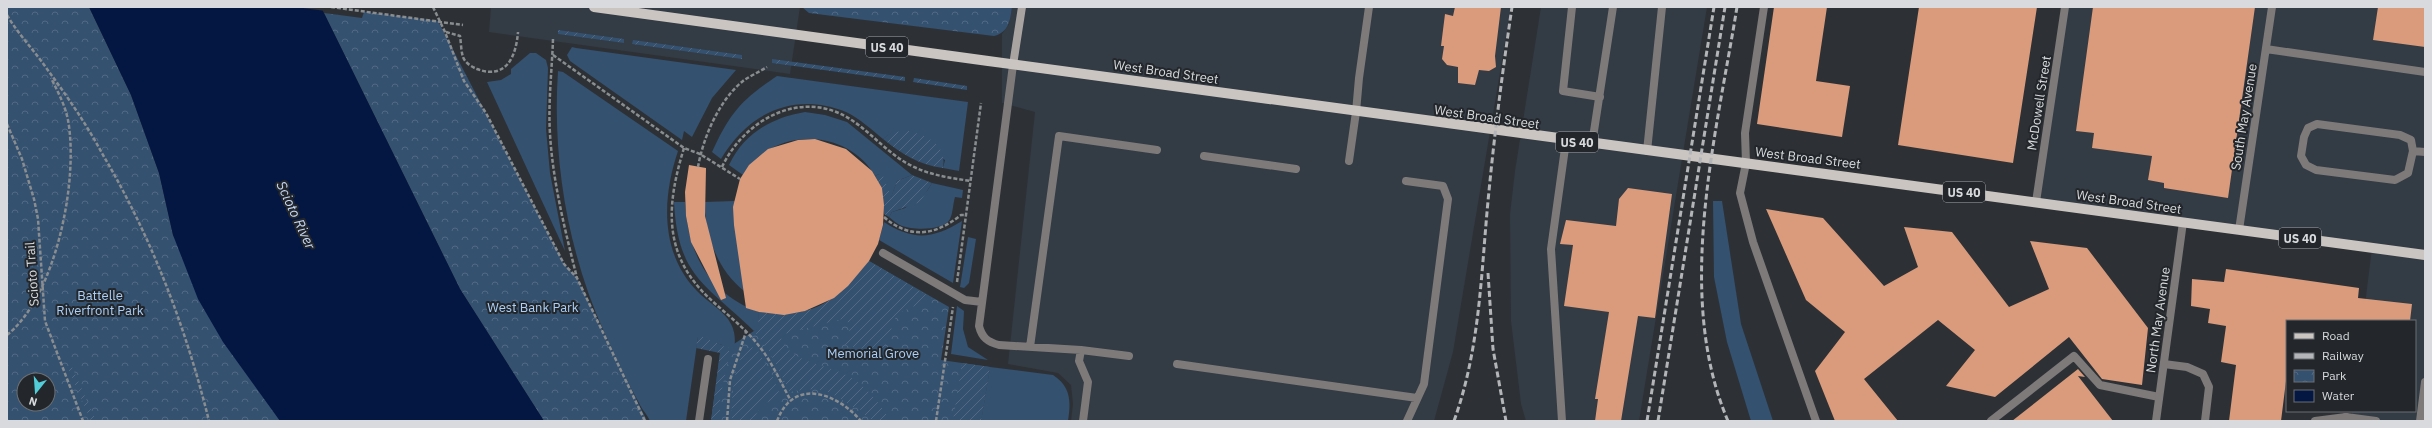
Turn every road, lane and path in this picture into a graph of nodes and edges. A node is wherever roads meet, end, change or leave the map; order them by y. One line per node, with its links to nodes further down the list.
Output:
1 (331, 7): 13 (path)
2 (432, 7): 14 (path)
3 (594, 7): 19 (main road, West Broad Street / US 40)
4 (1022, 7): 19 (street)
5 (1369, 7): 25 (street)
6 (1572, 7): 23 (street)
7 (1613, 7): 23 (street)
8 (1662, 7): 31 (street)
9 (1764, 7): 37 (street)
10 (2065, 7): 44 (street, McDowell Street)
11 (2272, 7): 17 (street, South May Avenue)
12 (7, 15): 21 (path)
13 (464, 25)
14 (445, 32): 15 (path); 51 (path)
15 (518, 32)
16 (553, 39): 18 (path)
17 (2266, 49): 22 (street); 48 (street, South May Avenue)
18 (553, 55): 29 (path); 51 (path)
19 (1013, 65): 25 (main road, West Broad Street / US 40); 54 (street)
20 (767, 67): 34 (path)
21 (47, 69): 52 (path); 68 (path)
22 (2425, 72)
23 (1600, 97): 28 (street)
24 (981, 103): 42 (path)
25 (1356, 112): 27 (main road, West Broad Street / US 40); 36 (street)
26 (7, 124): 52 (path, Scioto Trail)
27 (1566, 141): 28 (main road, West Broad Street / US 40); 77 (street)
28 (1592, 144): 31 (main road, West Broad Street / US 40)
29 (684, 148): 34 (path); 55 (path)
30 (1157, 150): 57 (street)
31 (1646, 151): 37 (main road, West Broad Street / US 40)
32 (2413, 151): 32 (street); 33 (street)
33 (2425, 152)
34 (700, 154): 38 (path); 39 (path)
35 (1204, 156): 40 (street)
36 (1349, 162)
37 (1746, 163): 44 (main road, West Broad Street / US 40); 78 (street)
38 (698, 167)
39 (722, 167): 41 (path); 42 (path)
40 (1296, 169)
41 (740, 179)
42 (972, 181): 45 (path)
43 (1406, 181): 65 (street)
44 (2036, 202): 47 (main road, West Broad Street / US 40)
45 (967, 215): 46 (path); 53 (path)
46 (884, 217)
47 (2183, 222): 48 (main road, West Broad Street / US 40); 62 (street, North May Avenue)
48 (2239, 230): 50 (main road, West Broad Street / US 40)
49 (883, 253): 53 (street)
50 (2425, 255)
51 (577, 278): 69 (path)
52 (42, 287): 56 (path); 67 (path, Scioto Trail)
53 (955, 294): 54 (street); 74 (path)
54 (982, 302): 57 (street)
55 (746, 332): 66 (path); 71 (path)
56 (7, 335)
57 (1030, 347): 58 (street)
58 (1081, 350): 59 (street); 75 (street)
59 (1129, 356)
60 (708, 359): 70 (street)
61 (1177, 364): 65 (street)
62 (2164, 364): 64 (street, North May Avenue); 81 (street)
63 (2425, 382): 84 (street)
64 (2159, 397): 79 (street); 80 (street, North May Avenue)
65 (1417, 398): 76 (street)
66 (791, 401): 72 (path); 73 (path)
67 (83, 421)
68 (209, 421)
69 (645, 421)
70 (699, 421)
71 (727, 421)
72 (777, 421)
73 (862, 421)
74 (936, 421)
75 (1083, 421)
76 (1407, 421)
77 (1562, 421)
78 (1816, 421)
79 (1991, 421)
80 (2156, 421)
81 (2205, 421)
82 (2316, 421): 83 (street)
83 (2376, 421)
84 (2420, 421)

